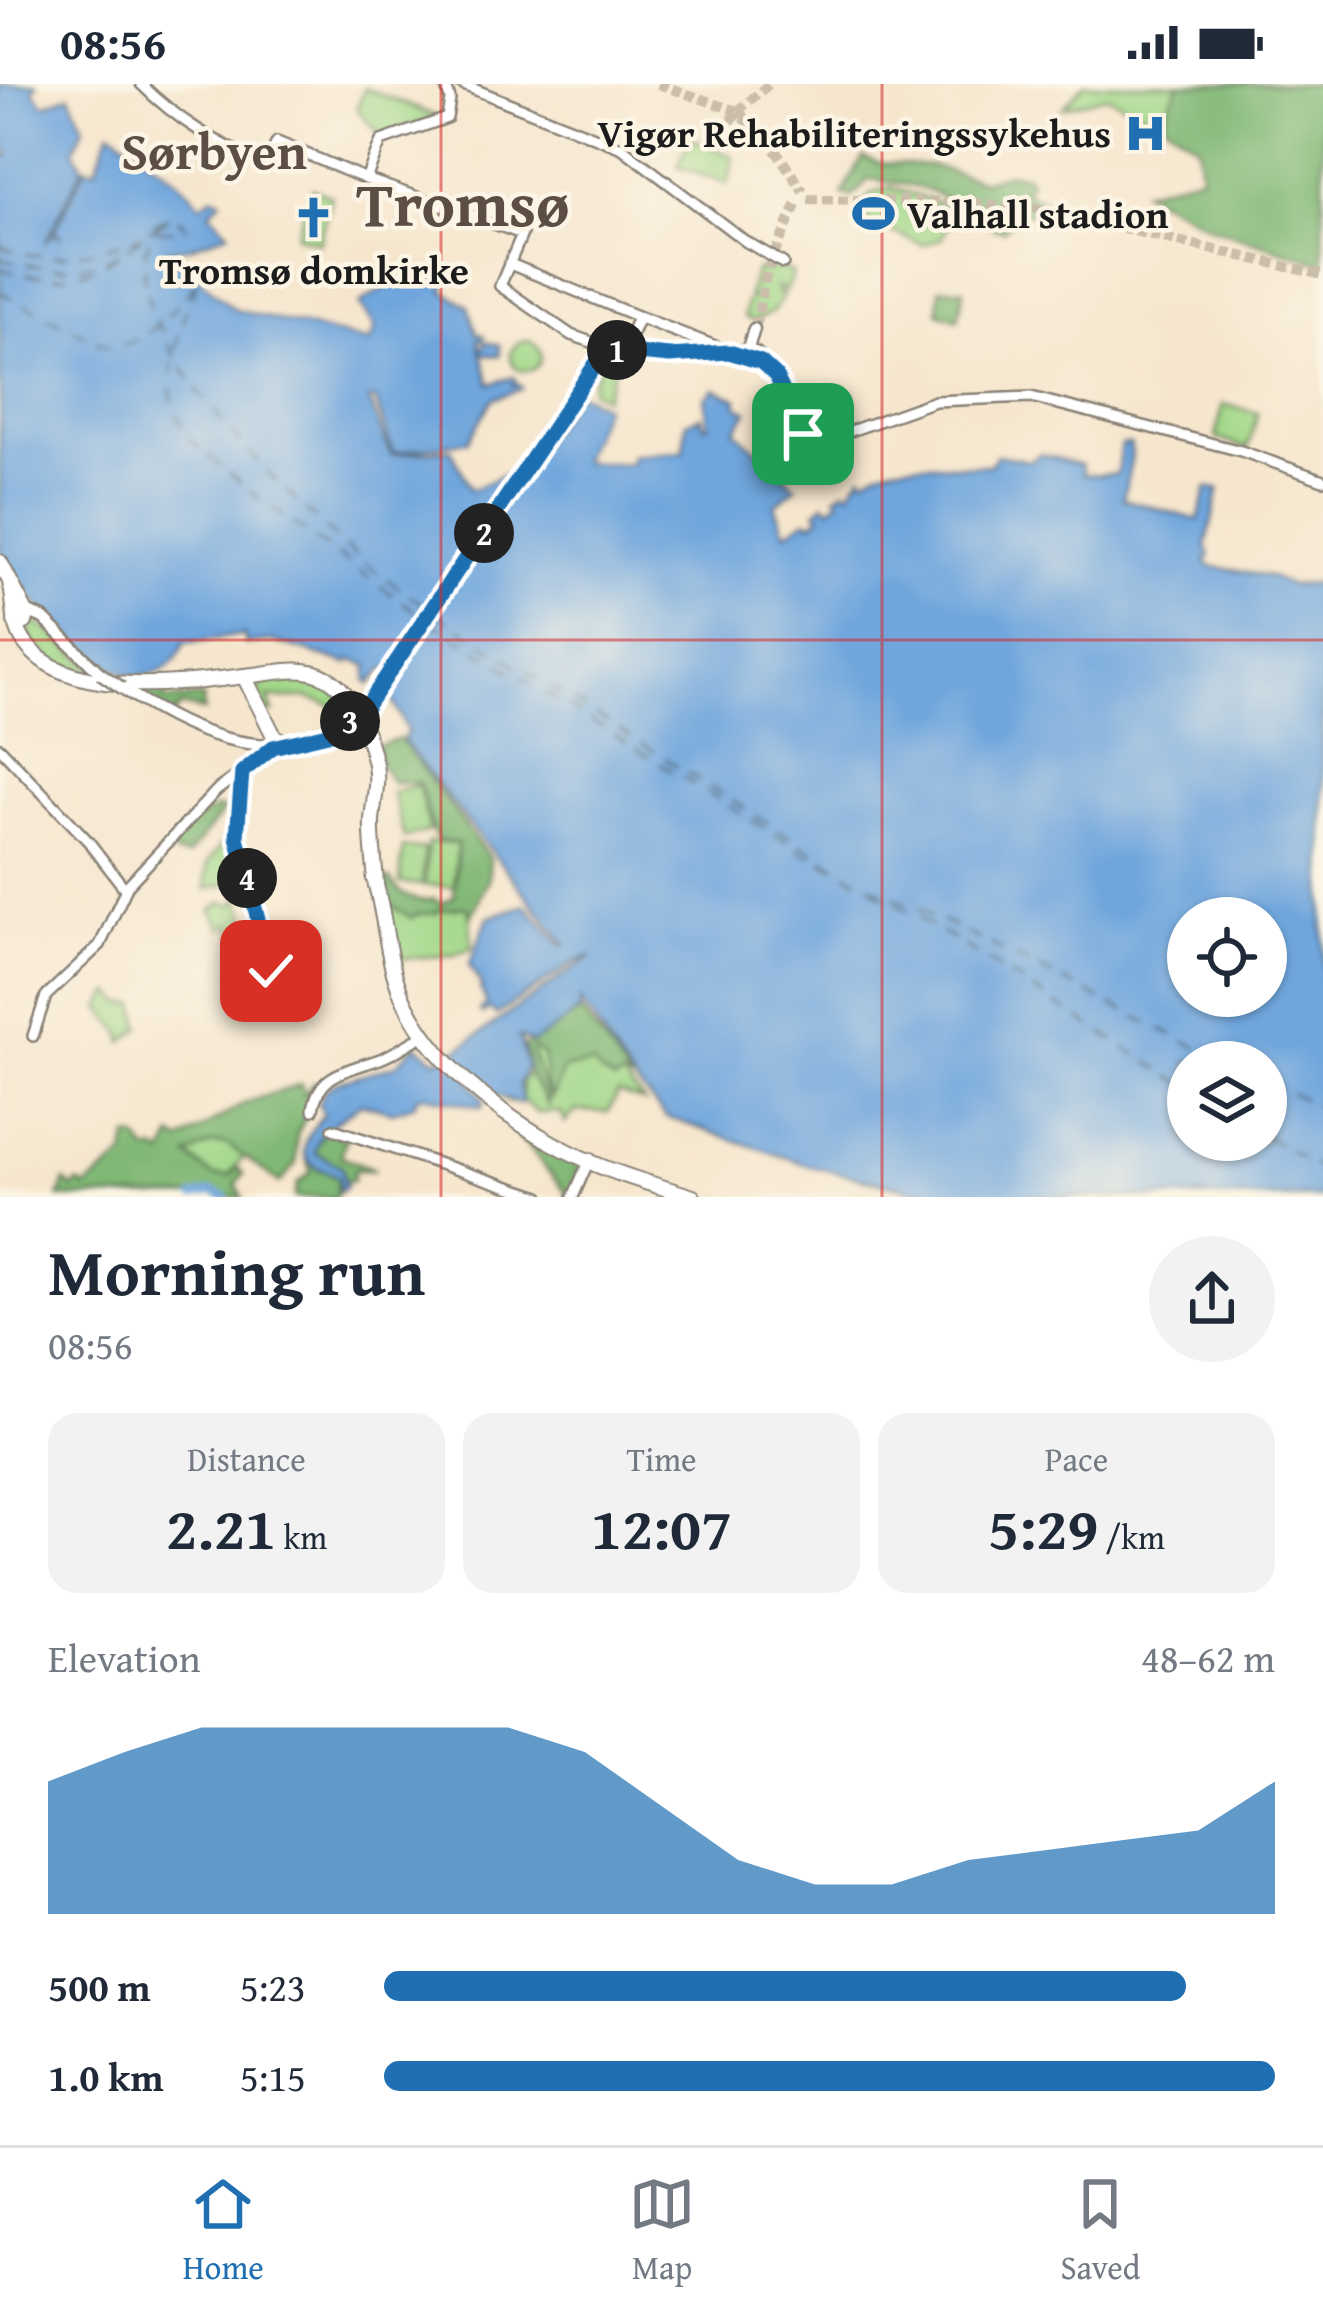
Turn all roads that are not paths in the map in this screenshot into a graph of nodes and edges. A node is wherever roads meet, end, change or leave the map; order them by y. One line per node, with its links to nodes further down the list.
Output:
1 (142, 85): 3 (street)
2 (452, 85): 3 (street); 4 (street)
3 (366, 179): 5 (street)
4 (783, 263)
5 (510, 264): 6 (street); 10 (street)
6 (639, 317): 8 (main road); 9 (main road)
7 (754, 328): 11 (main road)
8 (623, 349): 9 (street); 10 (main road)
9 (729, 352): 11 (main road)
10 (603, 353): 18 (main road, bridge)
11 (751, 356): 12 (street)
12 (1323, 479)
13 (0, 562): 14 (highway)
14 (17, 617): 16 (highway); 18 (main road, bridge)
15 (268, 673): 16 (highway); 17 (highway); 23 (highway)
16 (244, 676): 17 (highway)
17 (256, 700): 18 (highway)
18 (285, 742): 20 (street)
19 (0, 748): 21 (street)
20 (242, 772): 21 (street); 22 (street)
21 (125, 889): 24 (street)
22 (271, 979)
23 (419, 1035): 25 (street); 27 (highway)
24 (33, 1036)
25 (313, 1110)
26 (333, 1130): 29 (street)
27 (587, 1161): 28 (street); 30 (highway)
28 (574, 1196)
29 (541, 1197)
30 (693, 1197)

